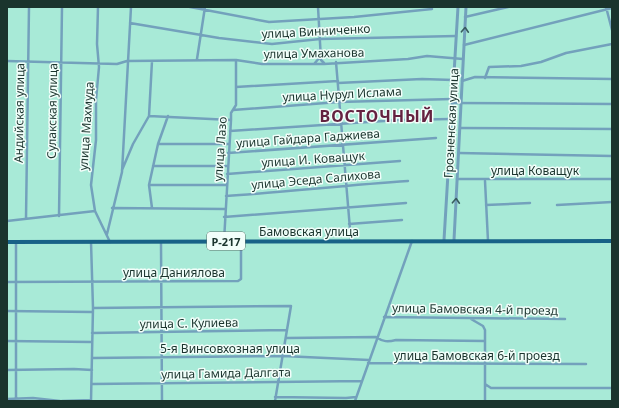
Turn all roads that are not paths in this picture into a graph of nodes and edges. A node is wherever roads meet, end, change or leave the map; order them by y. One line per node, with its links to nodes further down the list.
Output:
1 (28, 7): 31 (street, Андийская улица)
2 (62, 7): 33 (street, Сулакская улица)
3 (98, 7): 34 (street, улица Махмуда)
4 (131, 7): 16 (street)
5 (190, 7): 10 (street)
6 (318, 7): 15 (street)
7 (458, 7): 19 (street, Грозненская улица)
8 (466, 7): 14 (street, Грозненская улица)
9 (508, 7): 14 (street)
10 (204, 8): 15 (street); 18 (street)
11 (607, 8): 12 (street); 17 (street); 22 (street)
12 (612, 8)
13 (432, 9): 15 (street)
14 (465, 17): 22 (street, Грозненская улица, one-way to 14)
15 (318, 19): 20 (street)
16 (130, 23): 18 (street, улица Винниченко); 29 (street)
17 (612, 30)
18 (201, 35): 20 (street, улица Винниченко); 26 (street)
19 (456, 36): 20 (street, улица Винниченко); 24 (street, Грозненская улица)
20 (320, 39): 23 (street)
21 (612, 44): 37 (street)
22 (464, 45): 25 (street, Грозненская улица)
23 (321, 56): 35 (street); 36 (street)
24 (454, 58): 25 (street, улица Умаханова); 32 (street, улица Умаханова); 39 (street, Грозненская улица)
25 (463, 59): 40 (street, Грозненская улица)
26 (197, 60): 27 (street, улица Умаханова); 30 (street, улица Умаханова)
27 (236, 60): 35 (street, улица Умаханова); 42 (street, улица Лазо)
28 (7, 61): 31 (street, улица Умаханова)
29 (127, 61): 30 (street, улица Умаханова); 34 (street, улица Умаханова); 67 (street)
30 (152, 61): 48 (street)
31 (28, 62): 33 (street, улица Умаханова); 89 (street, Андийская улица)
32 (336, 62): 36 (street, улица Умаханова); 41 (street)
33 (62, 63): 34 (street, улица Умаханова); 87 (street, Сулакская улица)
34 (98, 64): 86 (street, улица Махмуда)
35 (314, 64): 36 (street, улица Умаханова)
36 (324, 64)
37 (486, 78): 38 (street); 40 (street)
38 (612, 79)
39 (453, 80): 41 (street); 43 (street, Грозненская улица)
40 (462, 81): 45 (street, Грозненская улица)
41 (338, 82): 42 (street); 44 (street)
42 (236, 87): 47 (street, улица Лазо)
43 (452, 101): 44 (street, улица Нурул Ислама); 45 (street, улица Нурул Ислама); 50 (street, Грозненская улица)
44 (339, 102): 47 (street, улица Нурул Ислама); 52 (street)
45 (461, 103): 46 (street); 53 (street, Грозненская улица)
46 (612, 104)
47 (233, 110): 51 (street, улица Лазо)
48 (149, 116): 49 (street); 67 (street)
49 (168, 116): 51 (street); 57 (street)
50 (451, 118): 52 (street); 94 (street, Грозненская улица)
51 (231, 120): 55 (street, улица Лазо)
52 (341, 125): 55 (street); 59 (street)
53 (460, 128): 54 (street); 61 (street, Грозненская улица)
54 (612, 129)
55 (230, 131): 58 (street, улица Лазо)
56 (436, 138): 59 (street, улица Гайдара Гаджиева)
57 (158, 144): 58 (street); 65 (street)
58 (229, 144): 60 (street, улица Лазо)
59 (343, 145): 60 (street, улица Гайдара Гаджиева); 64 (street)
60 (228, 153): 66 (street, улица Лазо)
61 (459, 153): 62 (street); 69 (street, Грозненская улица)
62 (612, 156)
63 (400, 161): 64 (street, улица И. Коващук)
64 (345, 165): 68 (street, улица И. Коващук); 75 (street)
65 (153, 166): 66 (street); 73 (street)
66 (228, 166): 68 (street, улица Лазо)
67 (122, 172): 82 (street)
68 (227, 174): 74 (street, улица Лазо)
69 (457, 179): 70 (street, улица Коващук); 95 (street, Грозненская улица, one-way to 69)
70 (612, 179)
71 (408, 181): 75 (street, улица Эседа Салихова)
72 (485, 181): 80 (street)
73 (149, 185): 74 (street); 83 (street)
74 (226, 185): 76 (street, улица Лазо)
75 (347, 185): 76 (street, улица Эседа Салихова); 84 (street)
76 (226, 196): 85 (street, улица Лазо)
77 (612, 202): 81 (street)
78 (406, 203): 84 (street)
79 (530, 203): 80 (street)
80 (486, 205): 99 (street)
81 (557, 205)
82 (112, 208): 83 (street); 93 (street)
83 (152, 208): 85 (street)
84 (348, 208): 88 (street); 92 (street)
85 (225, 209): 88 (street, улица Лазо)
86 (96, 211): 87 (street); 93 (street, улица Махмуда)
87 (59, 216): 89 (street)
88 (224, 217): 96 (street, улица Лазо)
89 (26, 218): 91 (street)
90 (402, 220): 92 (street)
91 (7, 221)
92 (349, 224): 97 (street)
93 (107, 235): 104 (street, улица Махмуда)
94 (444, 240): 95 (highway, Бамовская улица / Р-217); 98 (highway, Бамовская улица / Р-217)
95 (454, 240): 99 (highway, Бамовская улица / Р-217)
96 (224, 241): 105 (highway, Бамовская улица / Р-217); 106 (highway, Бамовская улица / Р-217)
97 (351, 241): 98 (highway, Бамовская улица / Р-217); 105 (highway, Бамовская улица / Р-217)
98 (412, 241): 116 (street)
99 (488, 241): 100 (highway, Бамовская улица / Р-217)
100 (612, 241)
101 (7, 242): 102 (highway, Бамовская улица / Р-217)
102 (16, 242): 103 (highway, Бамовская улица / Р-217); 110 (street)
103 (91, 242): 104 (highway, Бамовская улица / Р-217); 107 (street)
104 (110, 242): 106 (highway, Бамовская улица / Р-217)
105 (241, 242): 108 (street, улица Даниялова)
106 (161, 243): 108 (street)
107 (92, 281): 108 (street, улица Даниялова); 110 (street, улица Даниялова); 112 (street)
108 (161, 281): 111 (street)
109 (7, 282): 110 (street, улица Даниялова)
110 (16, 282): 114 (street)
111 (162, 307): 112 (street); 119 (street); 121 (street)
112 (93, 308): 115 (street)
113 (7, 311): 114 (street)
114 (16, 311): 115 (street); 125 (street)
115 (93, 312): 120 (street)
116 (384, 317): 117 (street, улица Бамовская 4-й проезд); 122 (street)
117 (471, 318): 118 (street, улица Бамовская 4-й проезд); 126 (street)
118 (565, 319)
119 (286, 330): 121 (street, улица С. Кулиева); 123 (street)
120 (92, 333): 121 (street, улица С. Кулиева); 127 (street)
121 (162, 333): 129 (street)
122 (376, 337): 123 (street); 126 (street); 131 (street)
123 (286, 338): 128 (street)
124 (7, 341): 125 (street)
125 (16, 341): 127 (street); 136 (street)
126 (485, 341): 132 (street)
127 (92, 342): 130 (street)
128 (283, 356): 129 (street, 5-я Винсовхозная улица); 131 (street, 5-я Винсовхозная улица); 138 (street)
129 (162, 357): 130 (street, 5-я Винсовхозная улица); 139 (street)
130 (92, 358): 135 (street)
131 (368, 362): 132 (street, улица Бамовская 6-й проезд); 137 (street)
132 (484, 364): 133 (street, улица Бамовская 6-й проезд); 141 (street)
133 (586, 364)
134 (7, 370): 136 (street)
135 (92, 370): 136 (street); 140 (street)
136 (16, 371): 146 (street)
137 (362, 381): 138 (street, улица Гамида Далгата); 143 (street)
138 (278, 382): 139 (street, улица Гамида Далгата); 145 (street)
139 (162, 383): 140 (street, улица Гамида Далгата); 149 (street)
140 (92, 384): 147 (street)
141 (485, 384): 142 (street); 151 (street)
142 (612, 388)
143 (356, 397): 145 (street); 150 (street)
144 (7, 399): 146 (street)
145 (275, 399)
146 (16, 400): 148 (street)
147 (91, 400): 148 (street)
148 (61, 401)
149 (162, 401)
150 (355, 401)
151 (485, 401)

